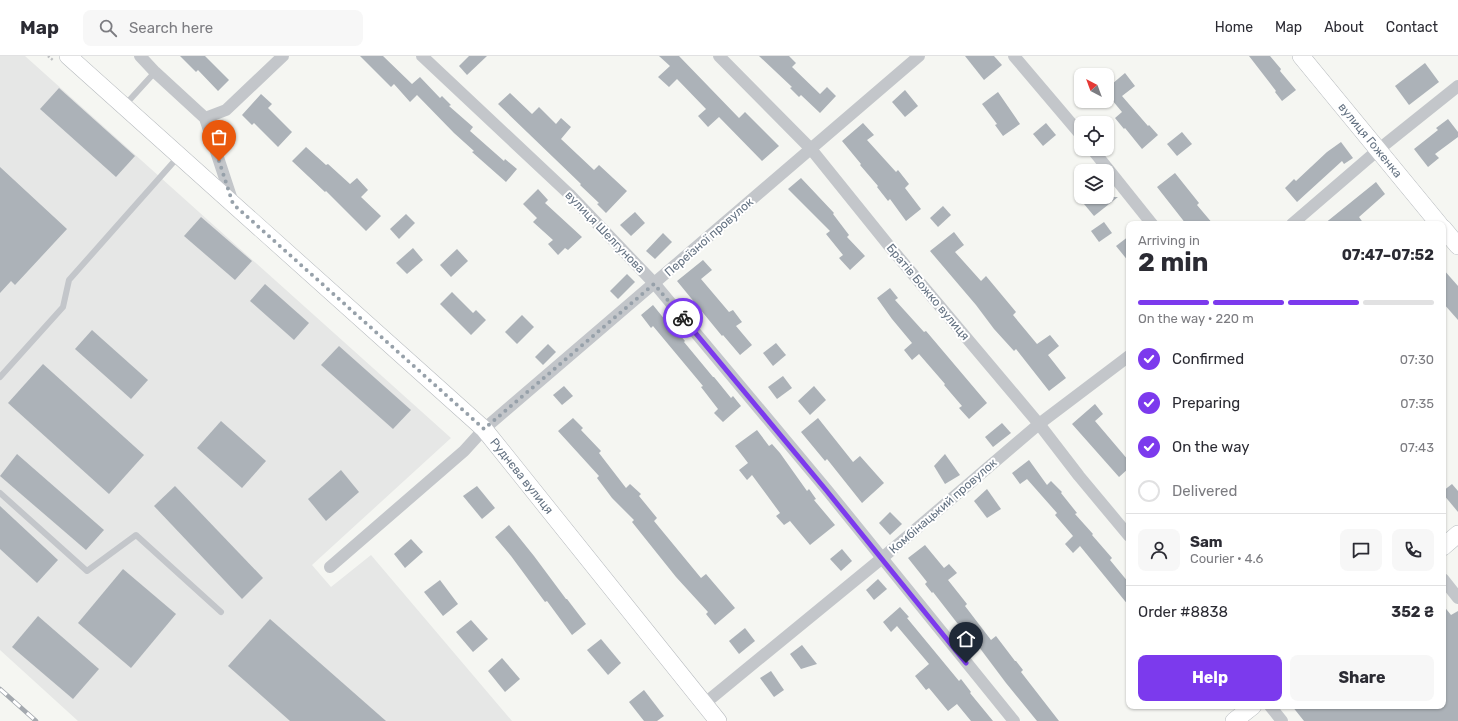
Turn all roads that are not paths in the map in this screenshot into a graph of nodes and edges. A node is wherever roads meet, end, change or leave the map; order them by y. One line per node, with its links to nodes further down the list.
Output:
1 (68, 56): 11 (street, Руднєва вулиця)
2 (140, 56): 9 (street)
3 (283, 56): 12 (street)
4 (422, 56): 24 (street, вулиця Шелгунова)
5 (719, 56): 14 (street, Братів Божко вулиця)
6 (919, 56): 14 (street, Переїзної провулок)
7 (1014, 56): 13 (street)
8 (1301, 56): 15 (street, вулиця Гоженка)
9 (155, 72): 11 (lane); 12 (street)
10 (1458, 86): 15 (street)
11 (124, 106): 16 (street, Руднєва вулиця)
12 (205, 118): 18 (street)
13 (1074, 127)
14 (811, 149): 24 (street, Переїзної провулок); 27 (street, Братів Божко вулиця)
15 (1378, 150): 20 (street); 21 (street, вулиця Гоженка)
16 (179, 156): 18 (street, Руднєва вулиця); 26 (lane)
17 (1098, 156): 19 (street)
18 (233, 204): 28 (street, Руднєва вулиця)
19 (1150, 221)
20 (1295, 221)
21 (1437, 221)
22 (1446, 232): 23 (street)
23 (1458, 246)
24 (654, 284): 28 (street, Переїзної провулок); 33 (street, вулиця Шелгунова)
25 (1126, 358): 27 (street, Комбінацький провулок)
26 (0, 377)
27 (1039, 424): 30 (street, Братів Божко вулиця); 33 (street, Комбінацький провулок)
28 (484, 429): 34 (street, Переїзної провулок); 38 (street, Руднєва вулиця)
29 (0, 493): 37 (lane)
30 (1126, 532)
31 (1458, 534): 32 (street)
32 (1446, 544)
33 (881, 559): 38 (street, Комбінацький провулок); 42 (street, вулиця Шелгунова)
34 (330, 567)
35 (1446, 583): 36 (street)
36 (1458, 598)
37 (221, 612)
38 (704, 704): 41 (street, Руднєва вулиця)
39 (1249, 709): 43 (street)
40 (1272, 709): 44 (street)
41 (718, 721)
42 (1014, 721)
43 (1234, 721)
44 (1282, 721)

